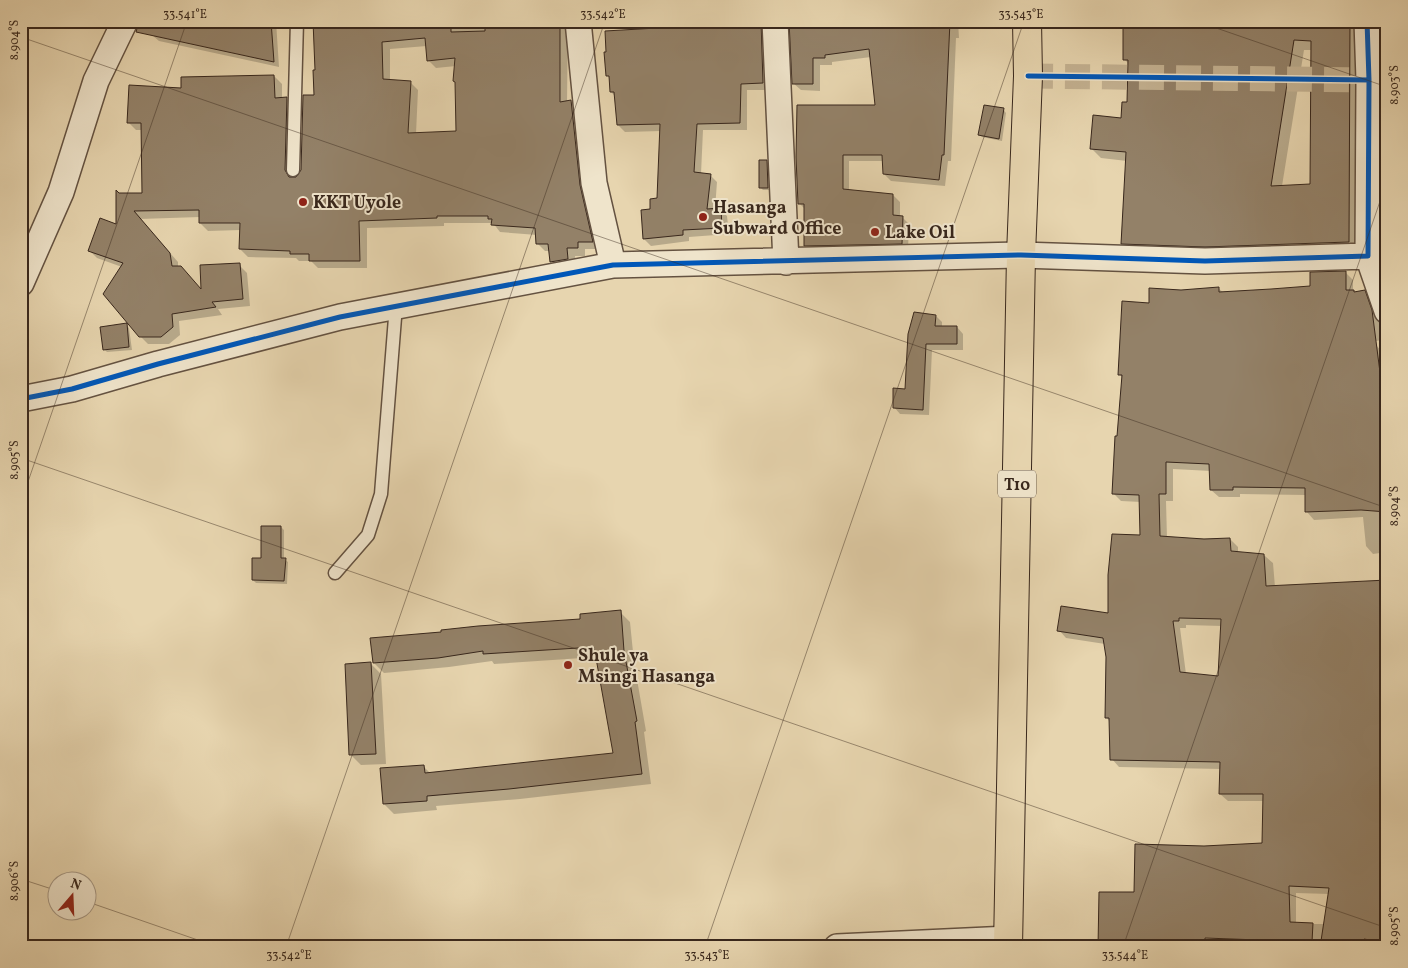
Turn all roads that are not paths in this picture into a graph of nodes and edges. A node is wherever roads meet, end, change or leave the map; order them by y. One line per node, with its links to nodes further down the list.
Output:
1 (125, 21): 12 (street)
2 (297, 21): 7 (lane)
3 (578, 21): 11 (street)
4 (775, 21): 10 (street)
5 (1027, 21): 8 (highway, T10)
6 (1367, 21): 9 (street)
7 (293, 170)
8 (1021, 255): 9 (street); 10 (street); 17 (highway, T10)
9 (1368, 256): 14 (street)
10 (786, 262): 11 (street)
11 (613, 265): 13 (street)
12 (21, 283)
13 (396, 306): 15 (street); 16 (lane)
14 (1387, 311)
15 (21, 399)
16 (335, 573)
17 (1009, 943): 18 (street)
18 (837, 947)

